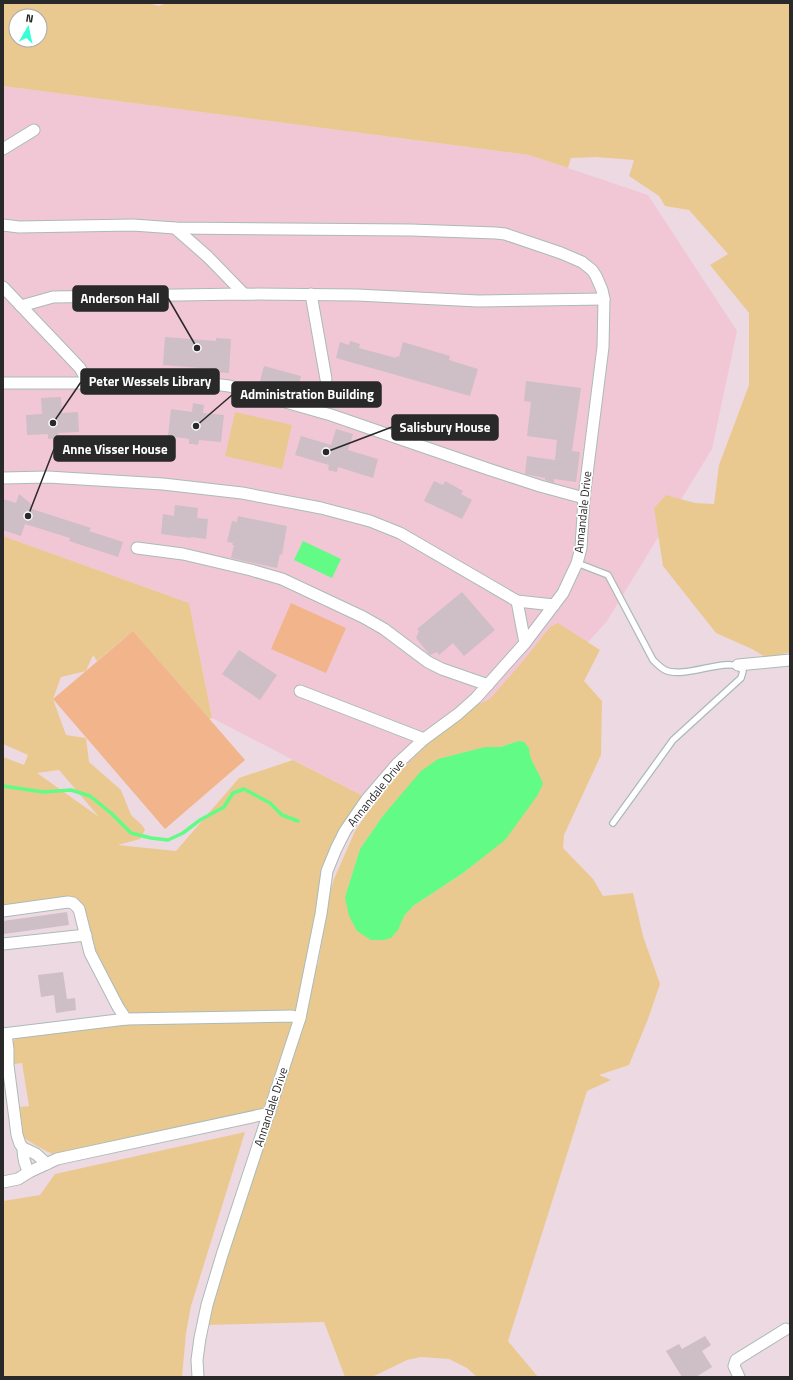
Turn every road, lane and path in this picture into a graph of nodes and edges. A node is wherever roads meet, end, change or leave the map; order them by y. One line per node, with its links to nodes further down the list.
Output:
1 (34, 130): 2 (street)
2 (3, 149)
3 (3, 225): 4 (street)
4 (175, 228): 6 (street); 8 (street, Annandale Drive)
5 (3, 287): 9 (street)
6 (244, 294): 7 (street); 9 (street)
7 (311, 294): 8 (street); 10 (street)
8 (604, 299): 14 (street, Annandale Drive)
9 (21, 306): 12 (street)
10 (326, 379)
11 (3, 383): 12 (street)
12 (88, 383): 14 (street)
13 (3, 478): 17 (street)
14 (584, 498): 16 (street, Annandale Drive)
15 (137, 548): 22 (street)
16 (577, 563): 18 (street, Annandale Drive); 21 (lane)
17 (518, 601): 18 (street); 19 (street)
18 (554, 606): 19 (street, Annandale Drive)
19 (525, 643): 22 (street, Annandale Drive)
20 (790, 660): 21 (street)
21 (738, 665): 25 (lane)
22 (488, 685): 24 (street, Annandale Drive)
23 (300, 690): 24 (street)
24 (424, 739): 29 (street, Annandale Drive)
25 (613, 823)
26 (3, 911): 27 (street)
27 (86, 935): 28 (street); 30 (street)
28 (3, 944)
29 (300, 1018): 30 (street); 33 (street, Annandale Drive)
30 (126, 1019): 31 (street)
31 (4, 1034): 32 (street)
32 (6, 1050): 34 (street)
33 (270, 1113): 35 (street); 39 (street, Annandale Drive)
34 (23, 1148): 35 (street); 36 (street)
35 (47, 1164): 36 (street)
36 (29, 1172): 37 (street)
37 (3, 1182)
38 (786, 1329): 40 (street)
39 (198, 1377)
40 (739, 1377)

